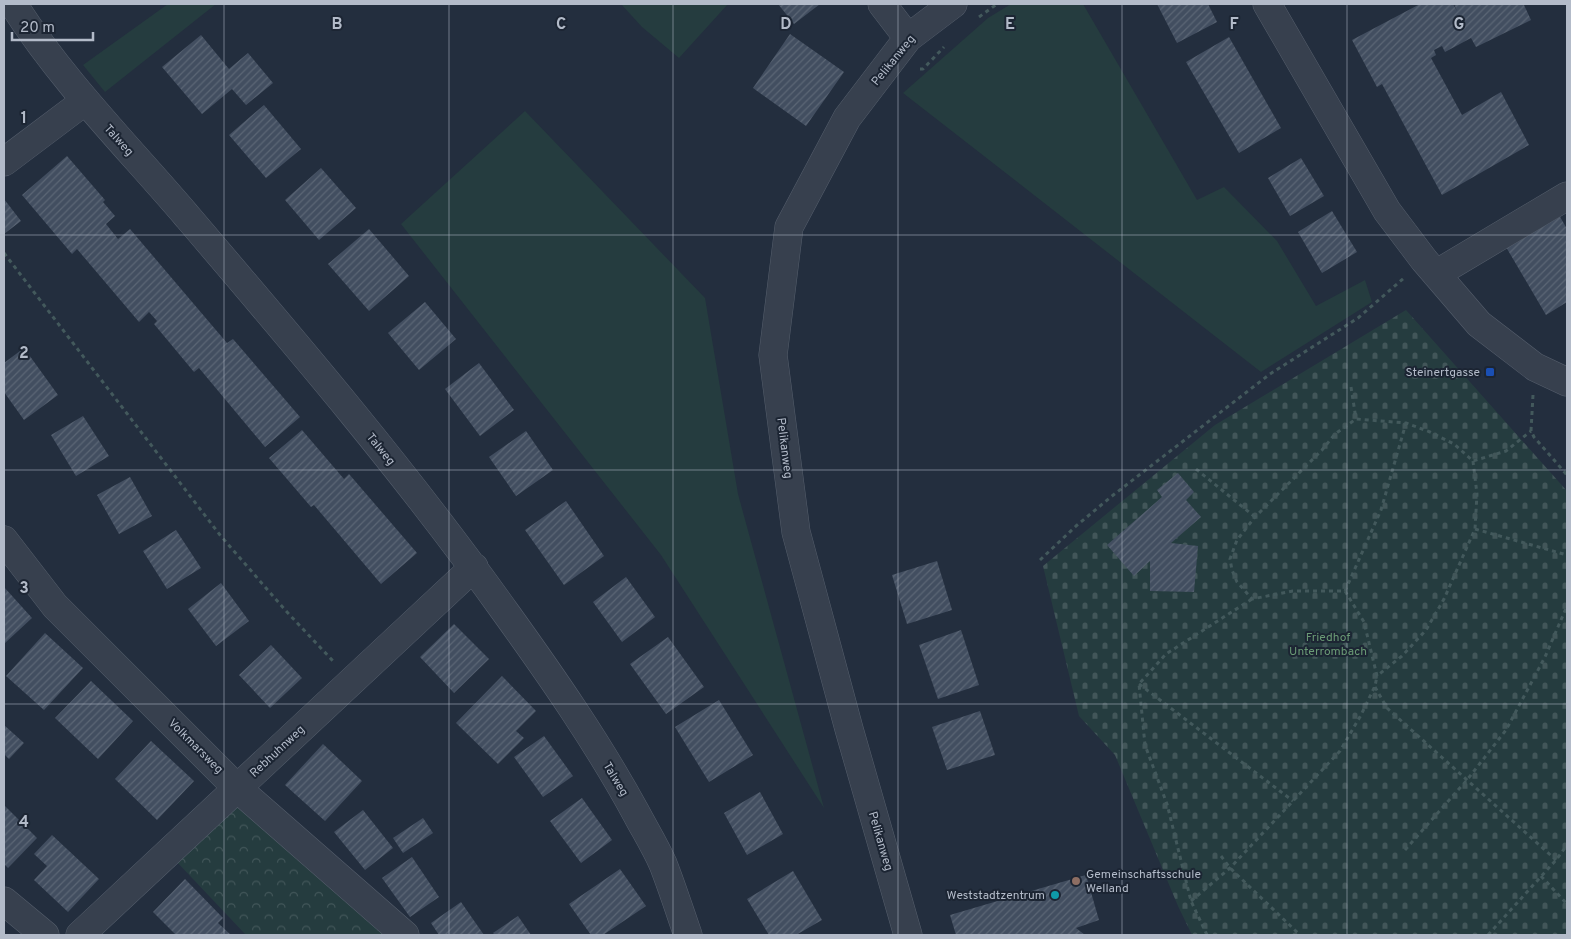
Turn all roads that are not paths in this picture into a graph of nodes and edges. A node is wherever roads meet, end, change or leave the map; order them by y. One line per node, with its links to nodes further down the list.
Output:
1 (13, 4): 6 (street, Talweg)
2 (882, 4): 5 (street)
3 (953, 4): 5 (street, Pelikanweg)
4 (1267, 4): 9 (street)
5 (908, 38): 19 (street, Pelikanweg)
6 (85, 101): 7 (street); 12 (street, Talweg)
7 (4, 162)
8 (1567, 196): 9 (street)
9 (1430, 267): 10 (street)
10 (1567, 382)
11 (4, 540): 13 (street, Volkmarsweg)
12 (474, 567): 13 (street, Rebhuhnweg); 18 (street, Talweg)
13 (237, 788): 16 (street, Rebhuhnweg); 17 (street, Volkmarsweg)
14 (4, 901): 15 (street)
15 (45, 935)
16 (80, 935)
17 (405, 935)
18 (688, 935)
19 (908, 935)

